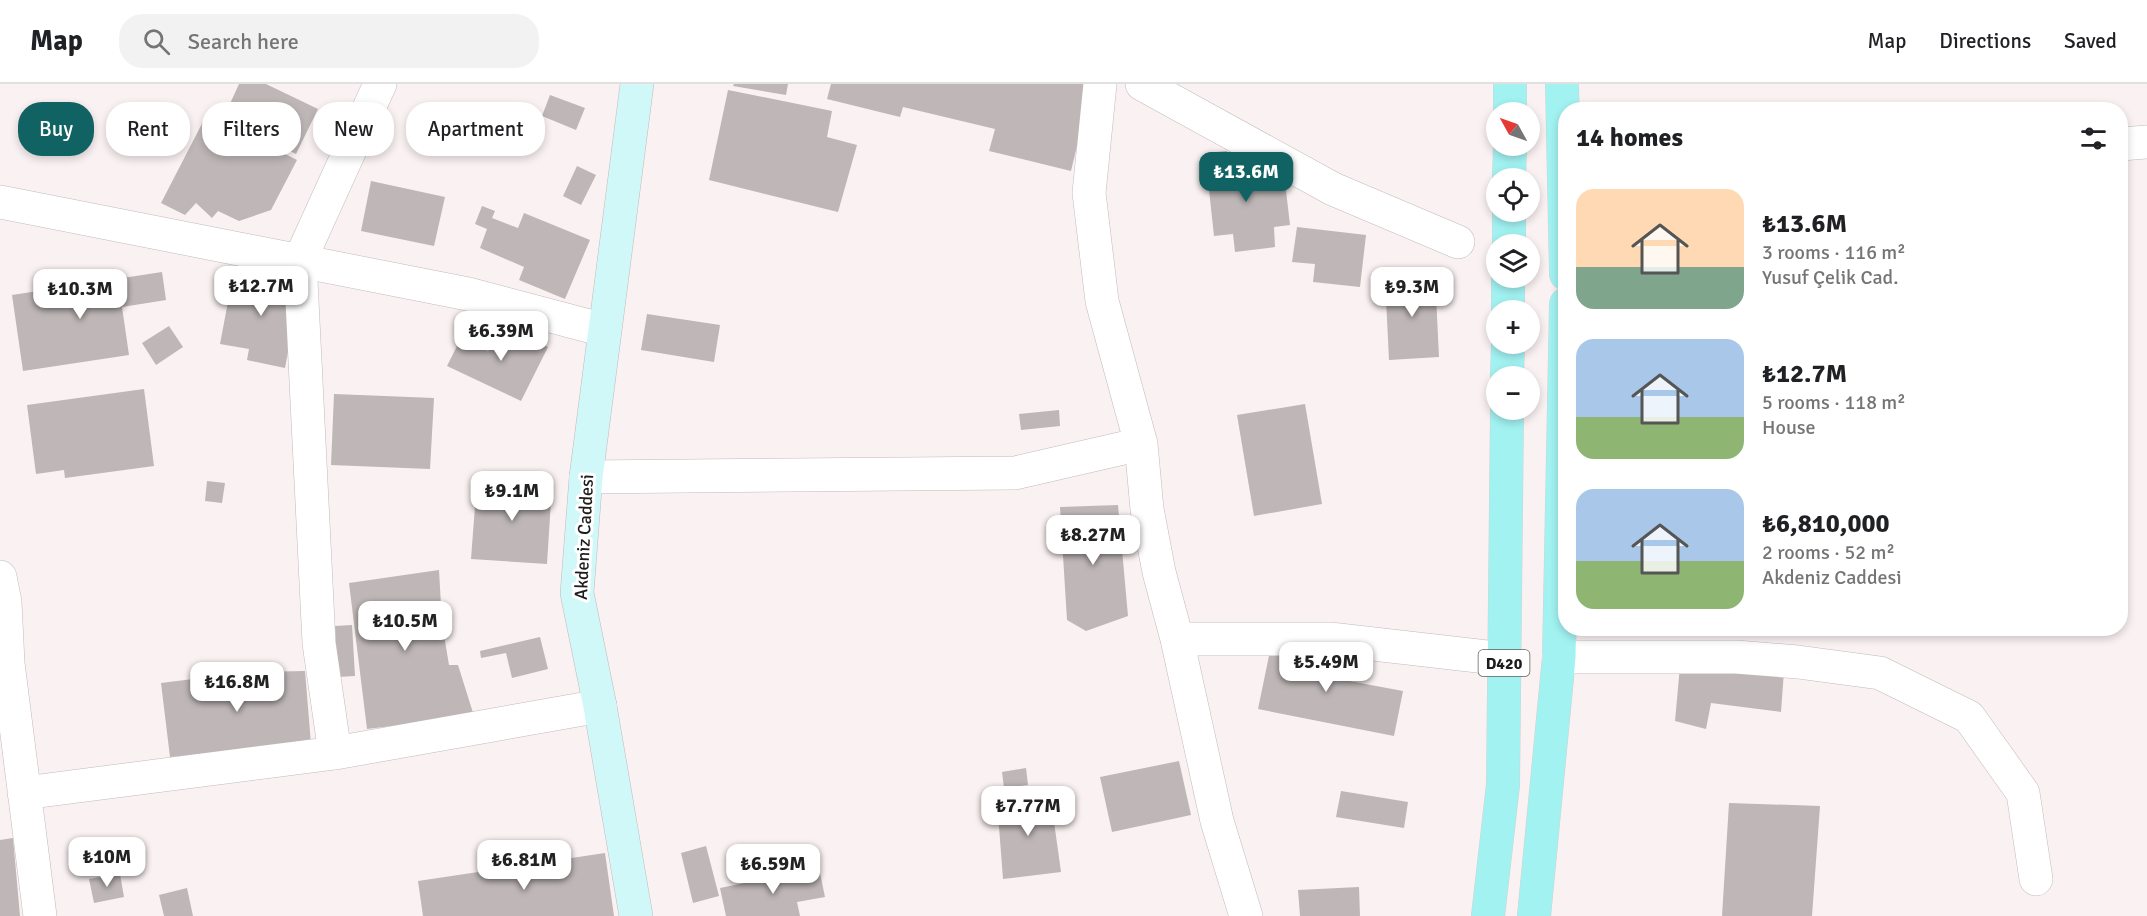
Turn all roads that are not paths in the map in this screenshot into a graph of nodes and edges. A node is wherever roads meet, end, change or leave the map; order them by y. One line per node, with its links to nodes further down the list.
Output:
1 (380, 84): 13 (street)
2 (637, 84): 14 (street, Akdeniz Caddesi)
3 (1100, 84): 16 (street)
4 (1142, 84): 12 (street)
5 (1510, 84): 7 (main road)
6 (1562, 85): 8 (main road)
7 (1510, 102)
8 (1562, 102)
9 (2147, 142): 10 (street)
10 (2128, 143)
11 (0, 202): 13 (street)
12 (1458, 242)
13 (300, 261): 14 (street); 24 (street)
14 (604, 330): 17 (street, Akdeniz Caddesi)
15 (1507, 420): 22 (main road, D420)
16 (1141, 444): 17 (street); 20 (street)
17 (586, 477): 23 (street, Akdeniz Caddesi)
18 (2, 594): 25 (street)
19 (1559, 636): 21 (main road)
20 (1177, 639): 22 (street); 29 (street)
21 (1559, 657): 26 (street); 31 (main road)
22 (1504, 659): 30 (main road, D420)
23 (600, 706): 24 (street); 28 (street, Akdeniz Caddesi)
24 (334, 753): 25 (street)
25 (24, 793): 27 (street)
26 (2036, 879)
27 (40, 916)
28 (636, 916)
29 (1246, 916)
30 (1488, 916)
31 (1534, 916)

